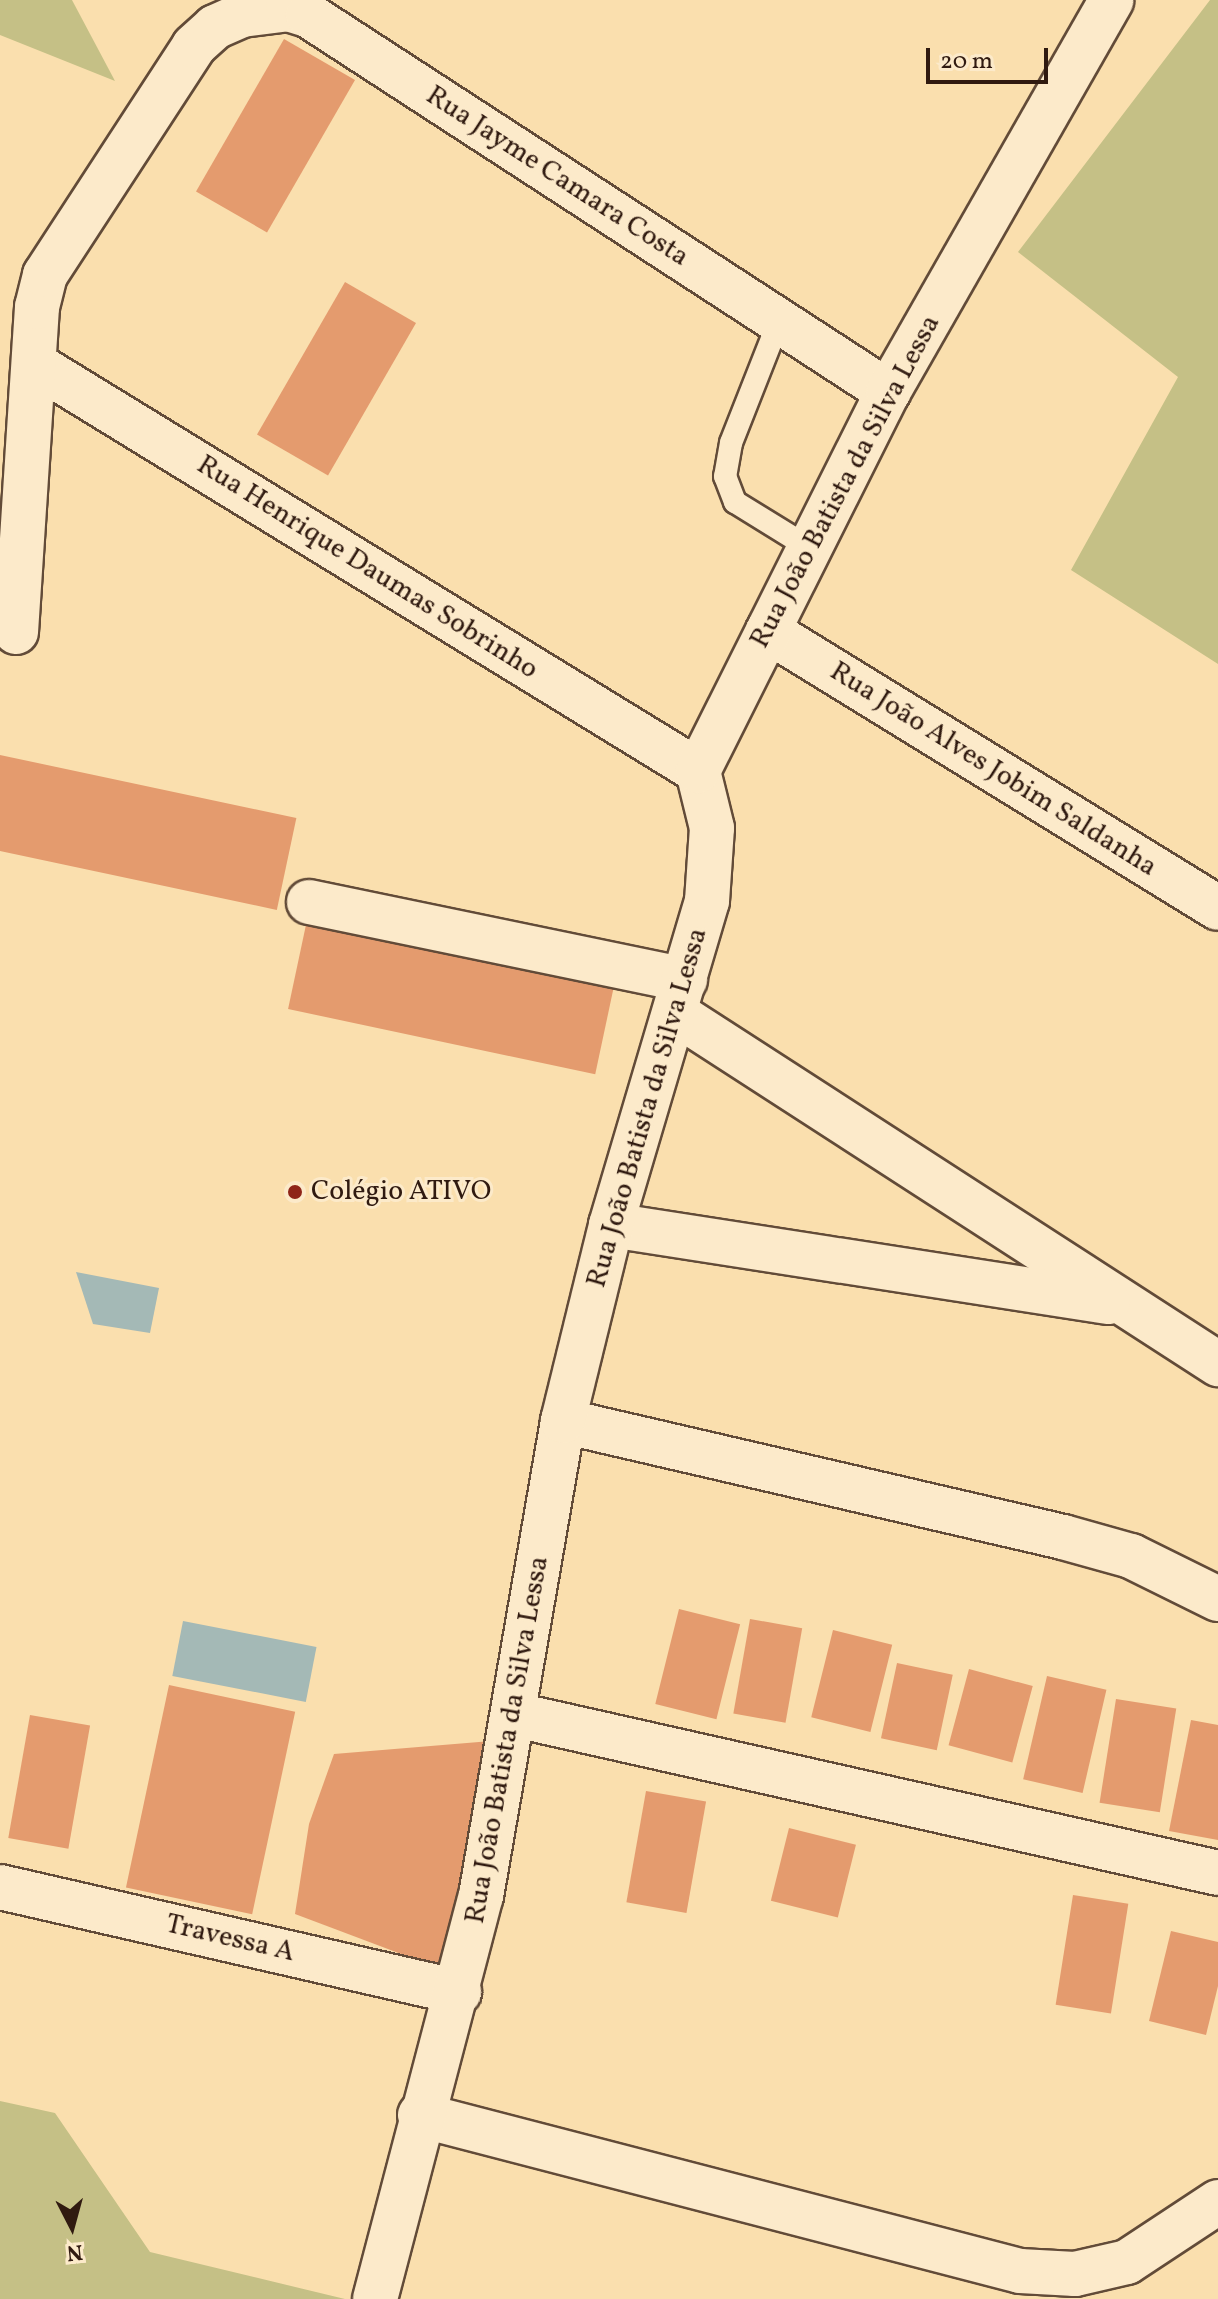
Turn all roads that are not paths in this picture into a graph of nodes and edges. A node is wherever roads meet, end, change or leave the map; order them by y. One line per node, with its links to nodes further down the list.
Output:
1 (1112, 0): 4 (street, Rua João Batista da Silva Lessa)
2 (779, 321): 3 (street, Rua Jayme Camara Costa); 4 (street, Rua Jayme Camara Costa); 5 (lane)
3 (36, 365): 7 (street); 8 (street, Rua Henrique Daumas Sobrinho)
4 (888, 392): 5 (street, Rua João Batista da Silva Lessa)
5 (808, 547): 6 (street, Rua João Batista da Silva Lessa)
6 (768, 631): 8 (street, Rua João Batista da Silva Lessa); 10 (street, Rua João Alves Jobim Saldanha)
7 (16, 632)
8 (698, 771): 11 (street, Rua João Batista da Silva Lessa)
9 (309, 902): 11 (street)
10 (1218, 908)
11 (680, 996): 12 (street, Rua João Batista da Silva Lessa); 13 (street)
12 (611, 1225): 13 (street); 15 (street, Rua João Batista da Silva Lessa)
13 (1122, 1304): 14 (street)
14 (1218, 1364)
15 (563, 1421): 16 (street); 17 (street, Rua João Batista da Silva Lessa)
16 (1218, 1599)
17 (516, 1715): 18 (street); 20 (street, Rua João Batista da Silva Lessa)
18 (1218, 1873)
19 (0, 1887): 20 (street, Travessa A)
20 (459, 1992): 21 (street, Rua João Batista da Silva Lessa)
21 (420, 2115): 22 (street); 23 (street, Rua João Batista da Silva Lessa)
22 (1218, 2202)
23 (375, 2299)

